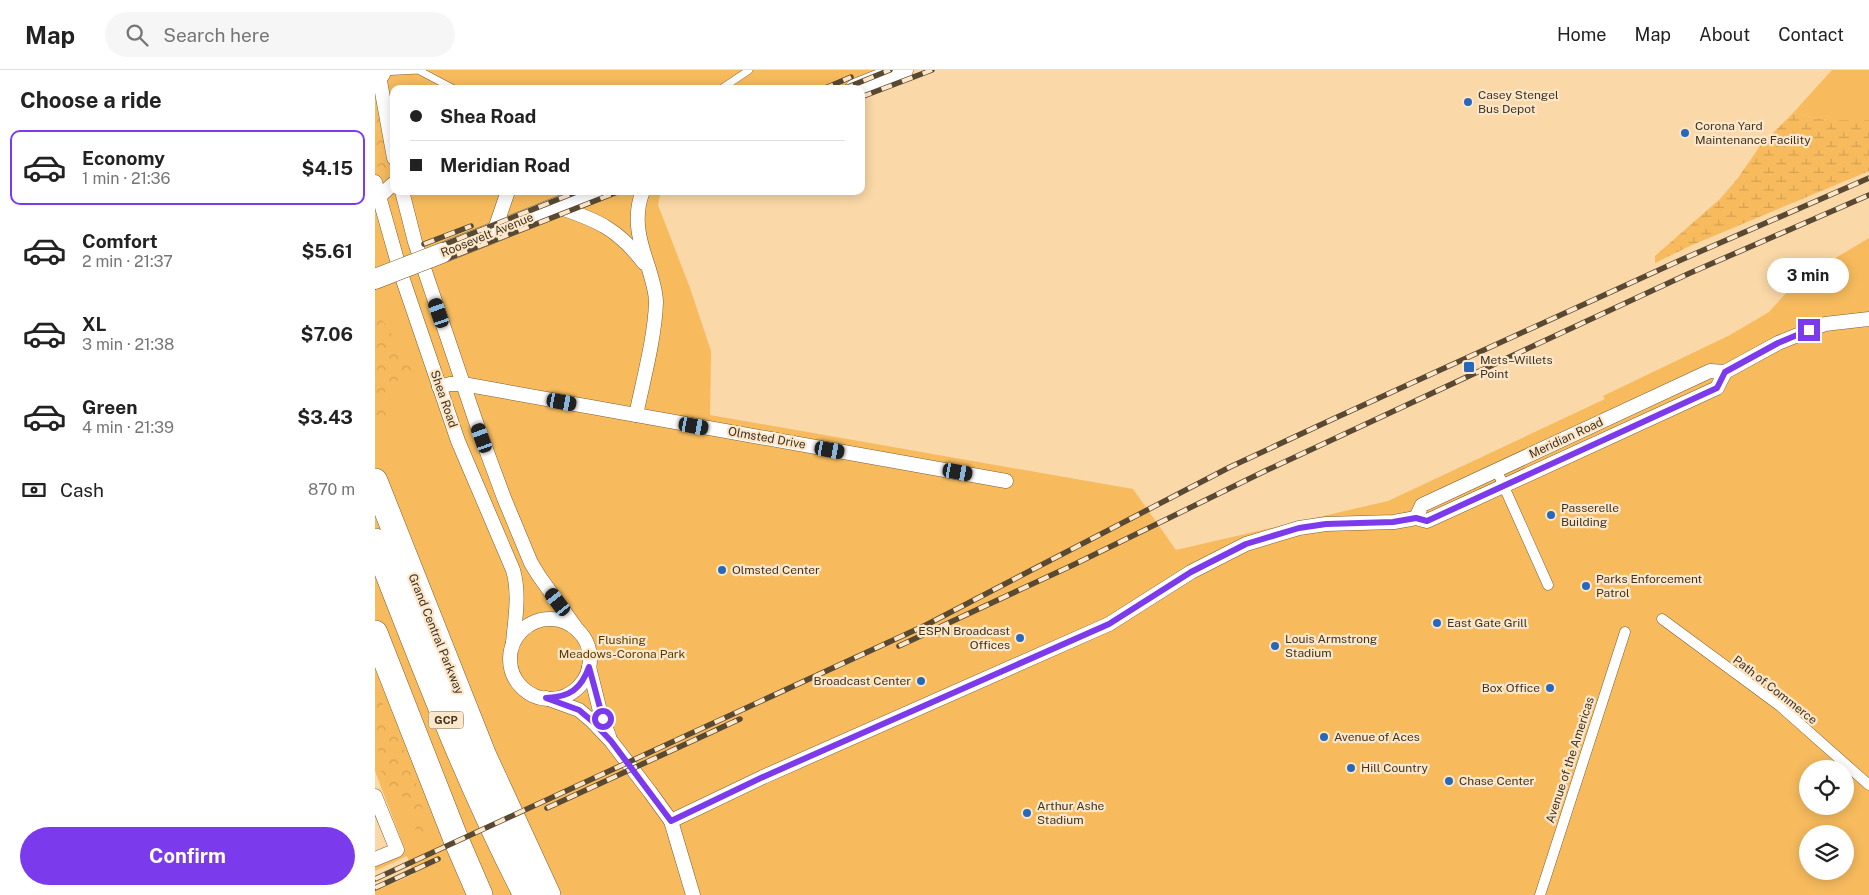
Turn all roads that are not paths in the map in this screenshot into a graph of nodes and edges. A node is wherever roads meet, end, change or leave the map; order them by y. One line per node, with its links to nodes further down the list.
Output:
1 (749, 70): 5 (lane)
2 (903, 70): 6 (main road)
3 (377, 71): 4 (lane); 7 (street)
4 (446, 85)
5 (727, 85)
6 (865, 85)
7 (390, 138)
8 (375, 182): 14 (street, Shea Road)
9 (390, 187): 14 (street)
10 (403, 195): 21 (street, Shea Road)
11 (507, 195): 16 (street)
12 (581, 195): 15 (main road, Roosevelt Avenue)
13 (642, 195): 17 (street)
14 (379, 197): 22 (street, Shea Road)
15 (558, 207): 16 (main road, Roosevelt Avenue); 17 (street)
16 (494, 232): 18 (main road, Roosevelt Avenue, bridge)
17 (649, 269): 23 (street)
18 (375, 279)
19 (1869, 319): 20 (street, Meridian Road)
20 (1725, 372): 24 (street, Meridian Road); 27 (street, Meridian Road)
21 (463, 384): 22 (street, Olmsted Drive); 23 (street, Olmsted Drive); 32 (street, Shea Road)
22 (439, 386): 35 (street, Shea Road)
23 (636, 415): 26 (street, Olmsted Drive)
24 (1497, 471): 27 (street); 28 (street, Meridian Road)
25 (375, 481): 41 (highway, Grand Central Parkway / GCP)
26 (1006, 481)
27 (1504, 487): 28 (street, Meridian Road); 30 (street)
28 (1416, 518): 42 (street, Meridian Road)
29 (375, 542): 45 (highway, Grand Central Parkway / GCP)
30 (1548, 585)
31 (1662, 619): 39 (street, Path of Commerce)
32 (579, 632): 35 (street); 36 (street)
33 (1625, 632): 49 (street, Avenue of the Americas)
34 (375, 633): 44 (highway, GCP)
35 (513, 643): 37 (street)
36 (589, 667): 37 (street); 38 (street)
37 (546, 698): 38 (street)
38 (611, 741): 42 (street)
39 (1869, 785)
40 (375, 796): 43 (street)
41 (506, 806): 46 (highway, Grand Central Parkway / GCP); 47 (highway)
42 (671, 821): 48 (street)
43 (375, 859)
44 (480, 895)
45 (526, 895)
46 (548, 895)
47 (557, 895)
48 (693, 895)
49 (1539, 895)

